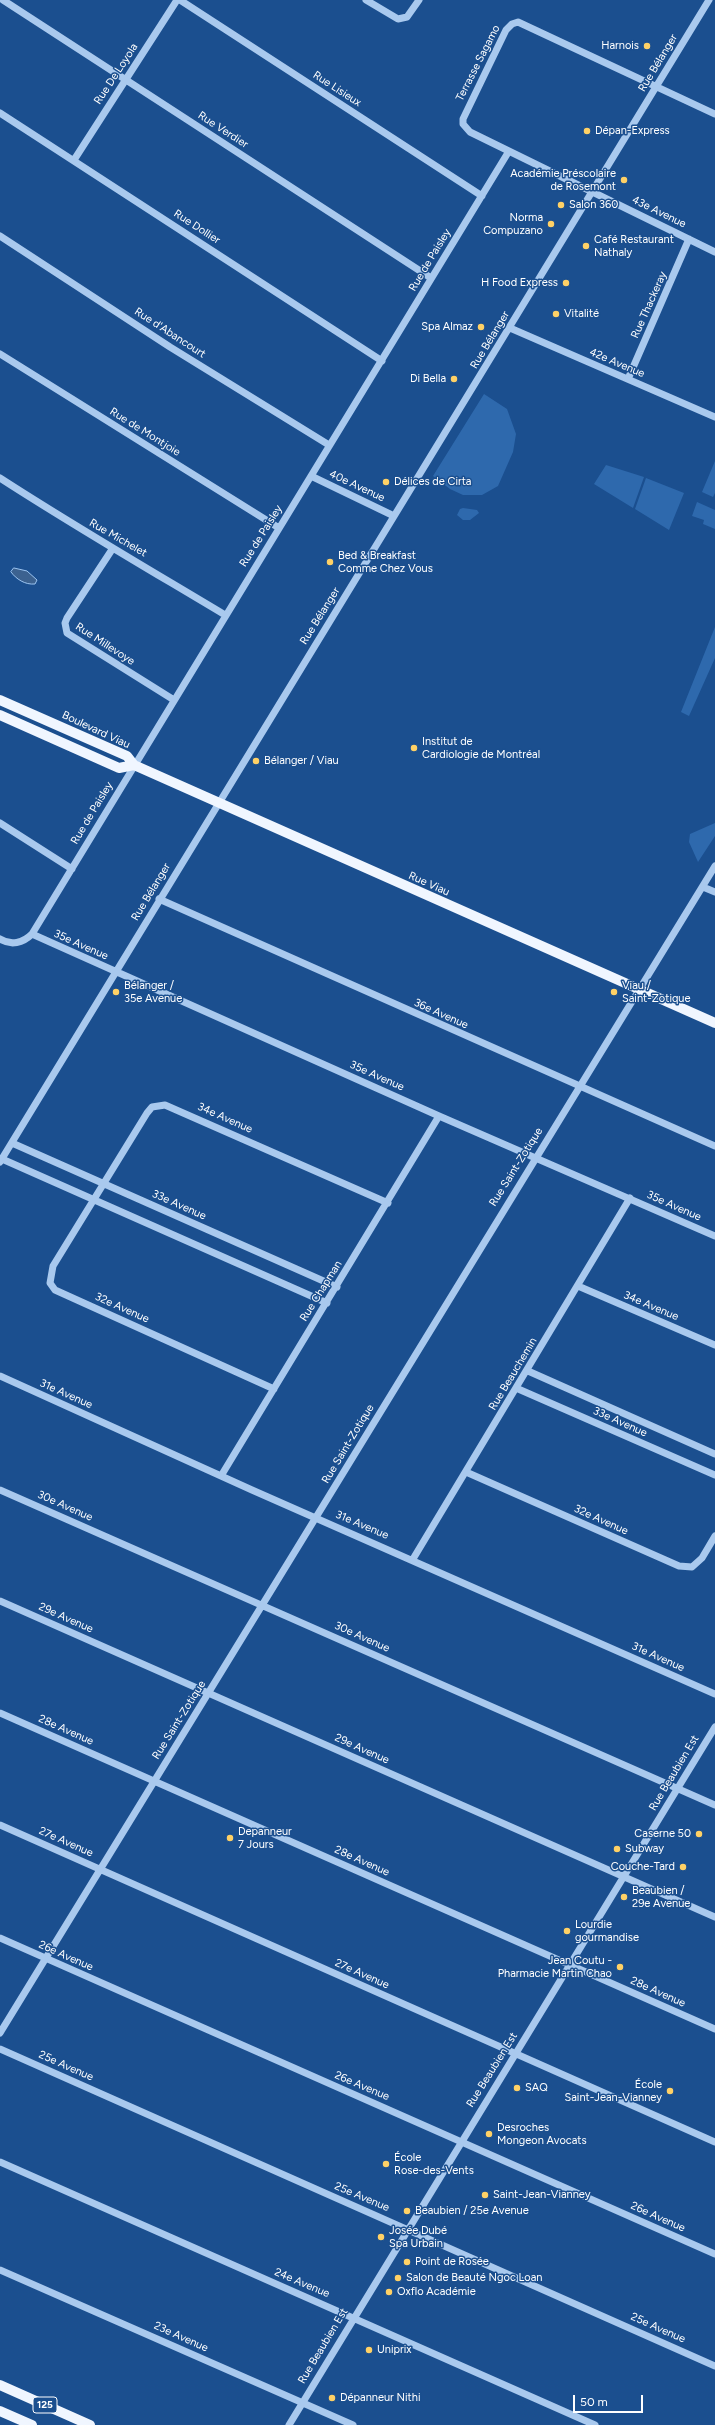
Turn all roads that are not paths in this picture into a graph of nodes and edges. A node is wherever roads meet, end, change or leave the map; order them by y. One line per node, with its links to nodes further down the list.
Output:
1 (3, 0): 7 (street, Rue Verdier)
2 (177, 0): 7 (street, Rue De Loyola)
3 (180, 0): 14 (street, Rue Lisieux)
4 (366, 0): 5 (street)
5 (419, 0)
6 (709, 0): 8 (street, Rue Bélanger)
7 (126, 80): 12 (street, Rue De Loyola); 18 (street, Rue Verdier)
8 (657, 86): 10 (street); 11 (street, Terrasse Sagamo); 13 (street, Rue Bélanger)
9 (0, 113): 12 (street, Rue Dollier)
10 (715, 114)
11 (509, 151): 13 (street, Terrasse Sagamo); 14 (street, Rue de Paisley)
12 (74, 160): 21 (street, Rue Dollier)
13 (594, 192): 16 (street, 43e Avenue); 19 (street, Rue Bélanger)
14 (482, 196): 18 (street, Rue de Paisley)
15 (0, 236): 24 (street, Rue d'Abancourt)
16 (689, 239): 17 (street, 43e Avenue); 22 (street, Rue Thackeray)
17 (715, 252)
18 (431, 278): 21 (street, Rue de Paisley)
19 (510, 328): 22 (street, 42e Avenue); 27 (street, Rue Bélanger)
20 (0, 354): 28 (street, Rue de Montjoie)
21 (382, 361): 24 (street, Rue de Paisley)
22 (628, 379): 23 (street, 42e Avenue)
23 (715, 417)
24 (329, 445): 25 (street, Rue de Paisley)
25 (311, 476): 27 (street, 40e Avenue); 28 (street, Rue de Paisley)
26 (0, 478): 29 (street, Rue Michelet)
27 (394, 516): 35 (street, Rue Bélanger)
28 (279, 528): 30 (street, Rue de Paisley)
29 (113, 548): 30 (street, Rue Michelet); 32 (street, Rue Millevoye)
30 (225, 616): 32 (street, Rue de Paisley)
31 (0, 700): 34 (main road, Boulevard Viau)
32 (174, 700): 34 (street, Rue de Paisley)
33 (0, 715): 34 (main road, Boulevard Viau)
34 (134, 766): 35 (main road, Rue Viau); 38 (street, Rue de Paisley)
35 (219, 802): 41 (street, Rue Bélanger); 45 (main road, Rue Viau)
36 (0, 823): 38 (street)
37 (715, 866): 39 (street, Rue Saint-Zotique)
38 (72, 869): 42 (street, Rue de Paisley)
39 (703, 887): 40 (street); 45 (street, Rue Saint-Zotique)
40 (715, 892)
41 (159, 900): 44 (street, Rue Bélanger); 47 (street, 36e Avenue)
42 (32, 934): 43 (street); 44 (street, 35e Avenue)
43 (0, 939)
44 (115, 972): 48 (street, 35e Avenue); 49 (street, Rue Bélanger)
45 (638, 990): 46 (main road, Rue Viau); 47 (street, Rue Saint-Zotique)
46 (715, 1023)
47 (580, 1087): 50 (street, 36e Avenue); 51 (street, Rue Saint-Zotique)
48 (439, 1116): 51 (street, 35e Avenue); 56 (street, Rue Chapman)
49 (12, 1143): 52 (street, Rue Bélanger); 53 (street, 33e Avenue)
50 (715, 1146)
51 (535, 1157): 54 (street, 35e Avenue); 71 (street, Rue Saint-Zotique)
52 (1, 1161): 55 (street)
53 (103, 1184): 55 (street, 34e Avenue); 56 (street, 34e Avenue); 59 (street, 33e Avenue)
54 (630, 1198): 57 (street, 35e Avenue); 58 (street, Rue Beauchemin)
55 (93, 1200): 60 (street); 64 (street, 32e Avenue)
56 (388, 1203): 59 (street, Rue Chapman)
57 (715, 1236)
58 (578, 1286): 61 (street, 34e Avenue); 62 (street, Rue Beauchemin)
59 (337, 1287): 60 (street, Rue Chapman)
60 (327, 1303): 64 (street, Rue Chapman)
61 (715, 1345)
62 (528, 1371): 65 (street, Rue Beauchemin); 66 (street, 33e Avenue)
63 (0, 1376): 69 (street, 31e Avenue)
64 (274, 1388): 69 (street, Rue Chapman)
65 (516, 1388): 67 (street, Rue Beauchemin); 68 (street, 33e Avenue)
66 (715, 1454)
67 (466, 1472): 72 (street, 32e Avenue); 73 (street, Rue Beauchemin)
68 (715, 1475)
69 (221, 1476): 71 (street, 31e Avenue)
70 (0, 1490): 75 (street, 30e Avenue)
71 (316, 1518): 73 (street, 31e Avenue); 75 (street, Rue Saint-Zotique)
72 (715, 1536)
73 (413, 1559): 77 (street, 31e Avenue)
74 (0, 1600): 76 (street, 29e Avenue)
75 (262, 1605): 76 (street, Rue Saint-Zotique); 81 (street, 30e Avenue)
76 (209, 1693): 80 (street, Rue Saint-Zotique); 85 (street, 29e Avenue)
77 (715, 1694)
78 (0, 1713): 80 (street, 28e Avenue)
79 (715, 1727): 81 (street, Rue Beaubien Est)
80 (155, 1781): 84 (street, Rue Saint-Zotique); 89 (street, 28e Avenue)
81 (678, 1788): 82 (street, 30e Avenue); 85 (street, Rue Beaubien Est)
82 (715, 1805)
83 (0, 1826): 84 (street, 27e Avenue)
84 (100, 1870): 88 (street, Rue Saint-Zotique); 93 (street, 27e Avenue)
85 (624, 1877): 86 (street, 29e Avenue); 89 (street, Rue Beaubien Est)
86 (715, 1918)
87 (0, 1938): 88 (street, 26e Avenue)
88 (46, 1959): 91 (street, Rue Saint-Zotique); 94 (street, 26e Avenue)
89 (570, 1965): 90 (street, 28e Avenue); 93 (street, Rue Beaubien Est)
90 (715, 2030)
91 (0, 2034)
92 (0, 2049): 97 (street, 25e Avenue)
93 (516, 2053): 94 (street, Rue Beaubien Est); 95 (street, 27e Avenue)
94 (462, 2141): 97 (street, Rue Beaubien Est); 98 (street, 26e Avenue)
95 (715, 2142)
96 (0, 2162): 100 (street, 24e Avenue)
97 (408, 2229): 100 (street, Rue Beaubien Est); 101 (street, 25e Avenue)
98 (715, 2254)
99 (0, 2270): 103 (street, 23e Avenue)
100 (353, 2317): 103 (street, Rue Beaubien Est); 109 (street, 24e Avenue)
101 (715, 2366)
102 (0, 2385): 106 (main road, 125)
103 (302, 2402): 107 (street, Rue Beaubien Est); 108 (street, 23e Avenue)
104 (0, 2411): 105 (main road, 125)
105 (32, 2425)
106 (90, 2425)
107 (288, 2425)
108 (353, 2425)
109 (595, 2425)

